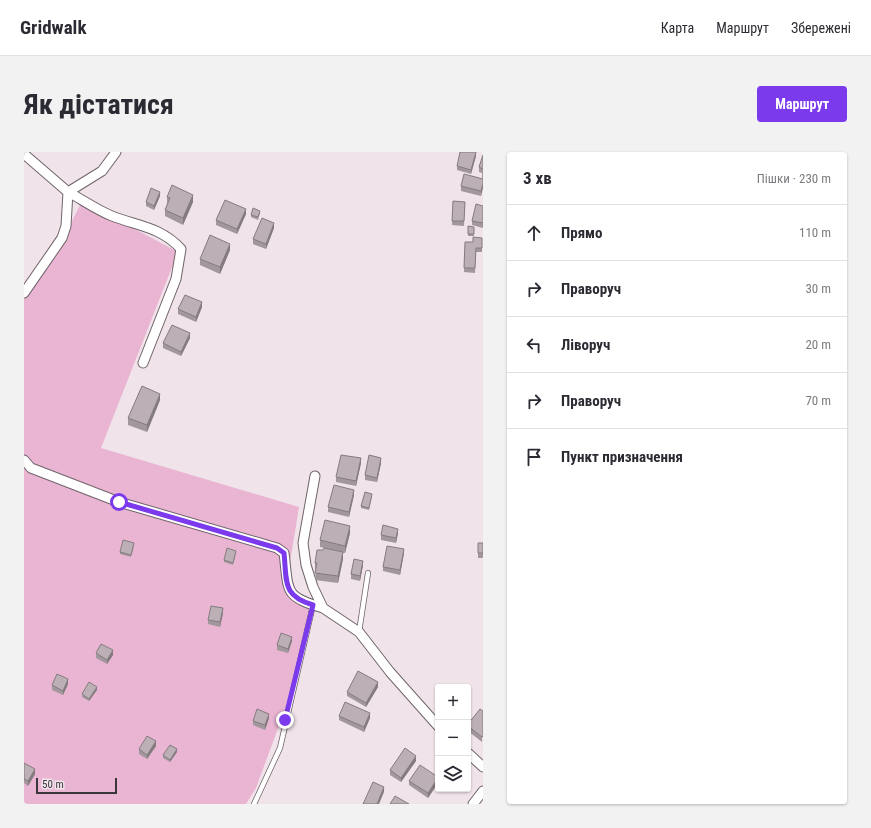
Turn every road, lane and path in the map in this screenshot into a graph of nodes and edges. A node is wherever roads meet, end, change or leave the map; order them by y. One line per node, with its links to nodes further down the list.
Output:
1 (116, 152): 3 (street)
2 (24, 154): 3 (street)
3 (68, 192): 4 (street); 5 (street)
4 (24, 293)
5 (143, 363)
6 (24, 460): 9 (street)
7 (315, 476): 10 (street)
8 (368, 573): 11 (lane)
9 (313, 605): 10 (street); 16 (lane)
10 (323, 608): 11 (street)
11 (359, 632): 12 (street)
12 (435, 723)
13 (471, 756): 14 (street)
14 (483, 767)
15 (483, 791): 17 (street)
16 (254, 804)
17 (473, 804)

